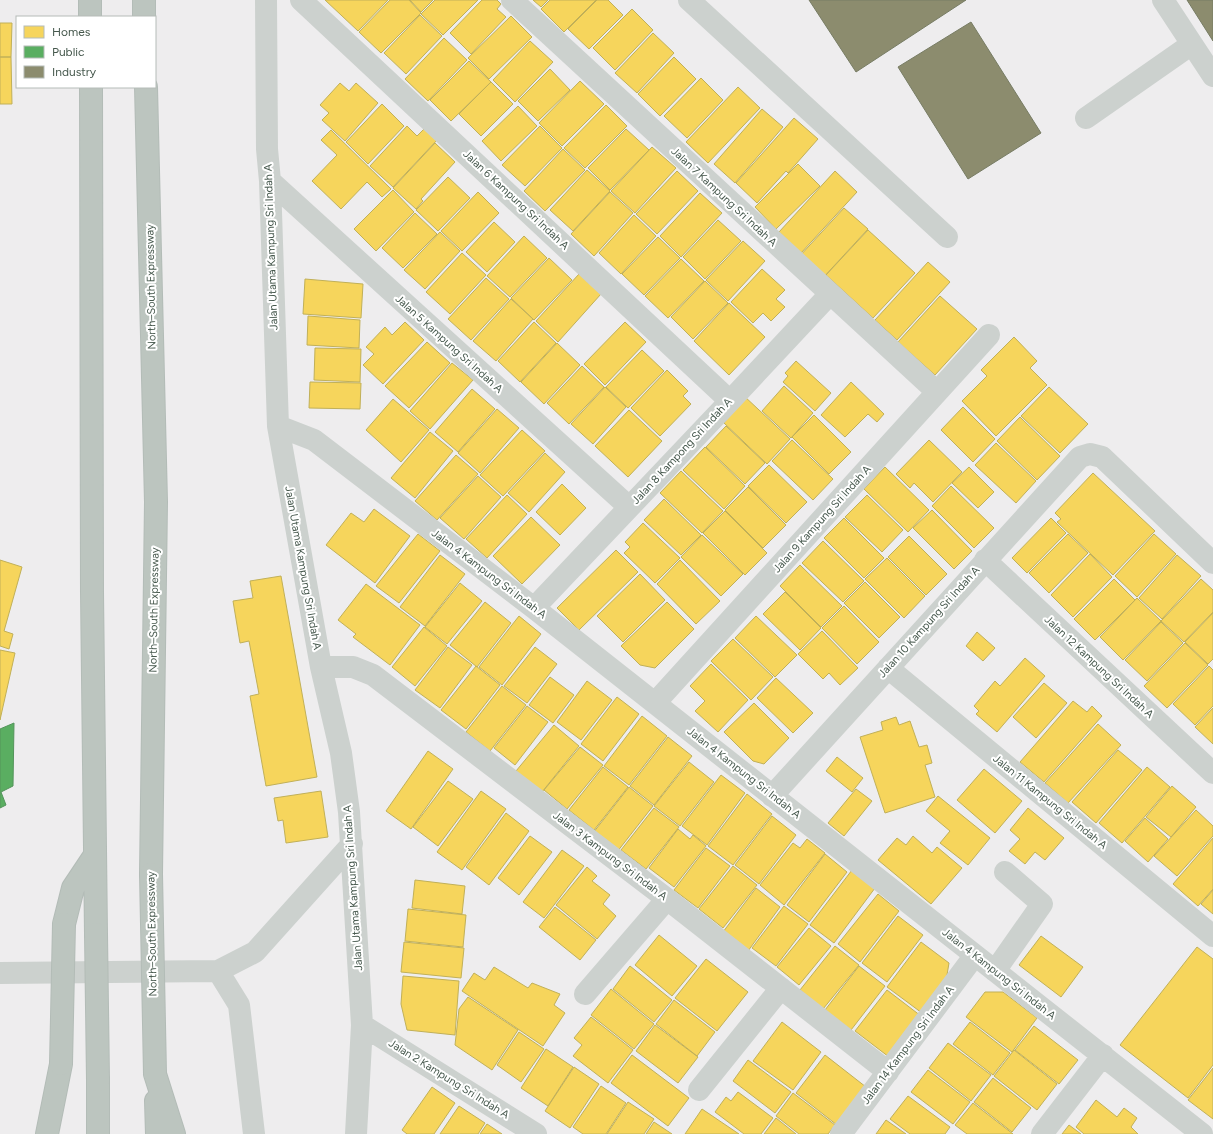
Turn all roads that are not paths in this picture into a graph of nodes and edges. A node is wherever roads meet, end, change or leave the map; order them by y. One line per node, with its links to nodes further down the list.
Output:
1 (90, 0): 8 (highway)
2 (144, 0): 9 (highway)
3 (266, 0): 15 (street, Jalan Utama Kampung Sri Indah A)
4 (301, 0): 20 (street, Jalan 6 Kampung Sri Indah A)
5 (512, 0): 17 (street, Jalan 7 Kampung Sri Indah A)
6 (689, 0): 16 (street)
7 (1163, 0): 10 (street)
8 (90, 16)
9 (144, 16)
10 (1192, 44): 11 (street); 14 (street)
11 (1213, 76)
12 (91, 88): 32 (highway)
13 (146, 88): 45 (highway, North–South Expressway, bridge)
14 (1086, 118)
15 (270, 181): 21 (street, Jalan Utama Kampung Sri Indah A); 22 (street, Jalan 5 Kampung Sri Indah A)
16 (947, 237)
17 (830, 294): 19 (street, Jalan 7 Kampung Sri Indah A); 20 (street, Jalan 8 Kampong Sri Indah A)
18 (989, 335): 19 (street, Jalan 9 Kampung Sri Indah A)
19 (937, 392): 28 (street, Jalan 9 Kampung Sri Indah A)
20 (730, 401): 22 (street, Jalan 8 Kampong Sri Indah A)
21 (278, 426): 25 (street, Jalan 4 Kampung Sri Indah A); 26 (street, Jalan Utama Kampung Sri Indah A)
22 (629, 507): 25 (street, Jalan 8 Kampong Sri Indah A)
23 (985, 560): 24 (street, Jalan 10 Kampung Sri Indah A); 27 (street, Jalan 10 Kampung Sri Indah A); 29 (street, Jalan 12 Kampung Sri Indah A)
24 (1213, 563)
25 (534, 608): 28 (street, Jalan 4 Kampung Sri Indah A)
26 (321, 667): 31 (street, Jalan Utama Kampung Sri Indah A); 34 (street, Jalan 3 Kampung Sri Indah A)
27 (888, 668): 30 (street, Jalan 10 Kampung Sri Indah A); 35 (street, Jalan 11 Kampung Sri Indah A)
28 (655, 703): 30 (street, Jalan 4 Kampung Sri Indah A)
29 (1213, 773)
30 (772, 796): 36 (street, Jalan 4 Kampung Sri Indah A)
31 (352, 844): 38 (street); 42 (street, Jalan Utama Kampung Sri Indah A)
32 (95, 855): 47 (highway, bridge); 48 (highway, bridge)
33 (1005, 872): 37 (street)
34 (667, 899): 40 (street, Jalan 3 Kampung Sri Indah A); 41 (street)
35 (1213, 936)
36 (975, 955): 37 (street, Jalan 4 Kampung Sri Indah A); 44 (street, Jalan 14 Kampung Sri Indah A)
37 (995, 970): 43 (street, Jalan 4 Kampung Sri Indah A)
38 (218, 971): 39 (street); 51 (street)
39 (0, 973)
40 (781, 988): 44 (street, Jalan 3 Kampung Sri Indah A); 46 (street)
41 (585, 994)
42 (362, 1025): 52 (street, Jalan Utama Kampung Sri Indah A); 53 (street, Jalan 2 Kampung Sri Indah A)
43 (1102, 1055): 55 (street); 56 (street, Jalan 4 Kampung Sri Indah A)
44 (888, 1072): 54 (street, Jalan 14 Kampung Sri Indah A)
45 (155, 1074): 49 (highway, North–South Expressway); 50 (highway)
46 (699, 1090)
47 (47, 1134)
48 (98, 1134)
49 (157, 1134)
50 (174, 1134)
51 (254, 1134)
52 (356, 1134)
53 (536, 1134)
54 (841, 1134)
55 (1042, 1134)
56 (1202, 1134)

